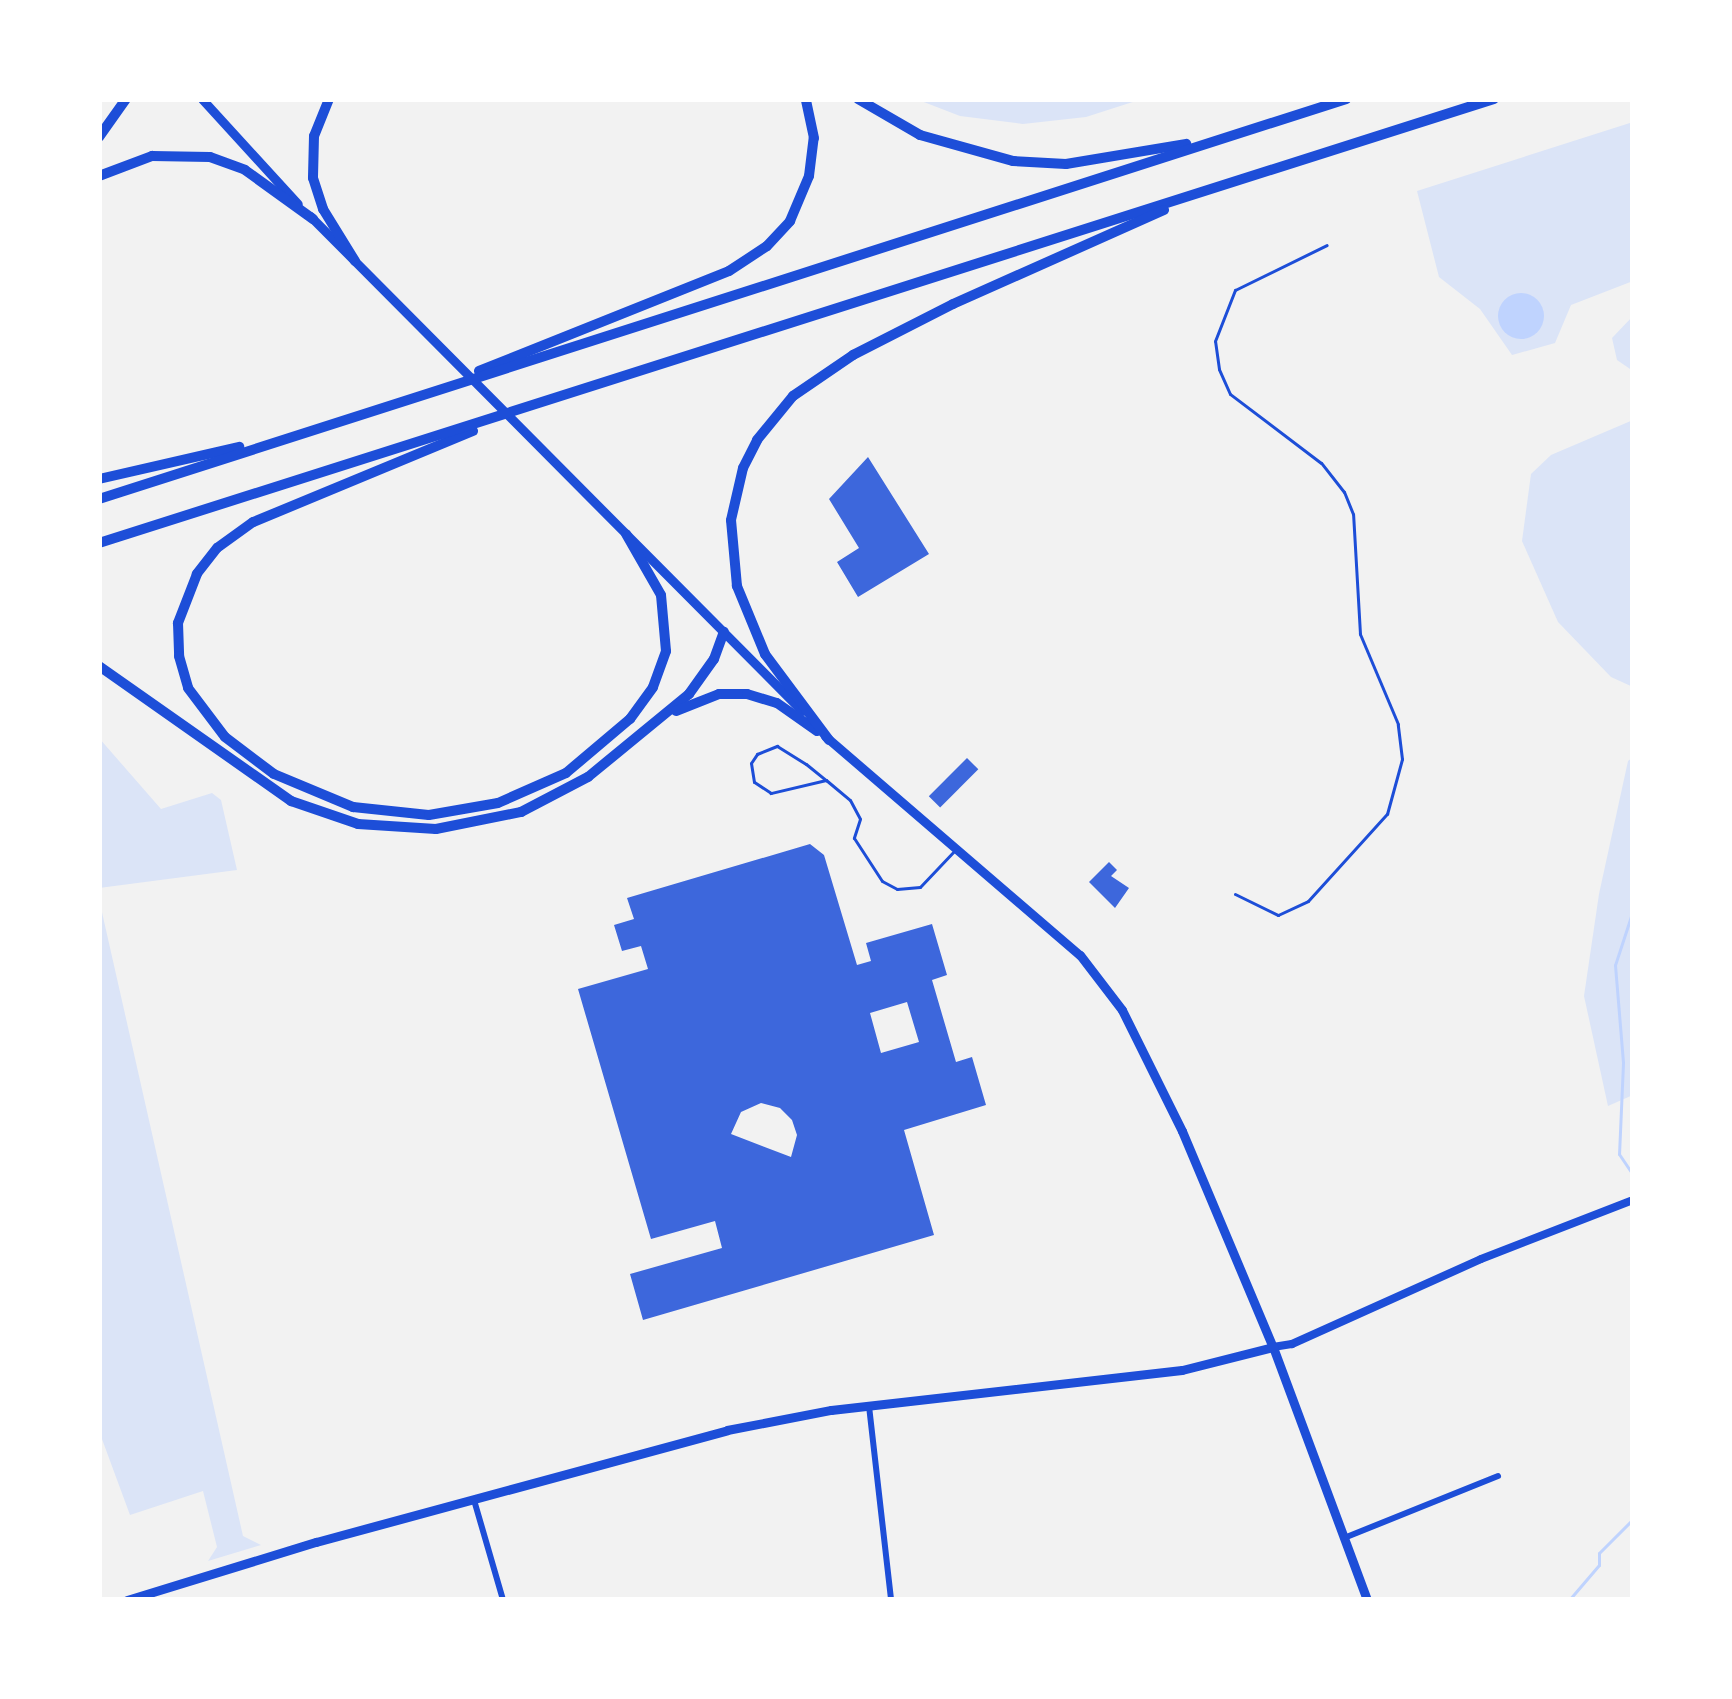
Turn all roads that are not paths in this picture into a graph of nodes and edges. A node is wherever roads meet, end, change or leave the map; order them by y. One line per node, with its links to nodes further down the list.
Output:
1 (126, 99): 8 (highway)
2 (202, 99): 12 (main road)
3 (328, 99): 14 (highway)
4 (806, 99): 15 (highway)
5 (858, 99): 9 (highway)
6 (1346, 99): 9 (highway)
7 (1494, 99): 11 (highway)
8 (99, 137)
9 (1225, 137): 15 (highway)
10 (99, 176): 12 (highway)
11 (1203, 192): 16 (highway); 25 (highway)
12 (314, 219): 14 (main road)
13 (1327, 244): 28 (lane)
14 (356, 261): 20 (main road)
15 (406, 401): 17 (highway)
16 (542, 403): 20 (highway); 21 (highway)
17 (301, 434): 18 (highway); 19 (highway)
18 (99, 479)
19 (99, 499)
20 (626, 534): 22 (main road)
21 (99, 543)
22 (724, 632): 24 (highway); 25 (main road)
23 (99, 667): 24 (highway)
24 (668, 715): 25 (highway)
25 (829, 740): 27 (main road)
26 (826, 780): 26 (lane); 27 (lane)
27 (954, 851): 30 (main road)
28 (1234, 894)
29 (1633, 1200): 30 (street)
30 (1273, 1347): 31 (main road); 34 (main road)
31 (869, 1406): 33 (main road); 37 (street)
32 (1498, 1476): 34 (street)
33 (474, 1499): 35 (main road); 36 (street)
34 (1344, 1538): 38 (main road)
35 (128, 1600)
36 (503, 1600)
37 (891, 1600)
38 (1367, 1600)

